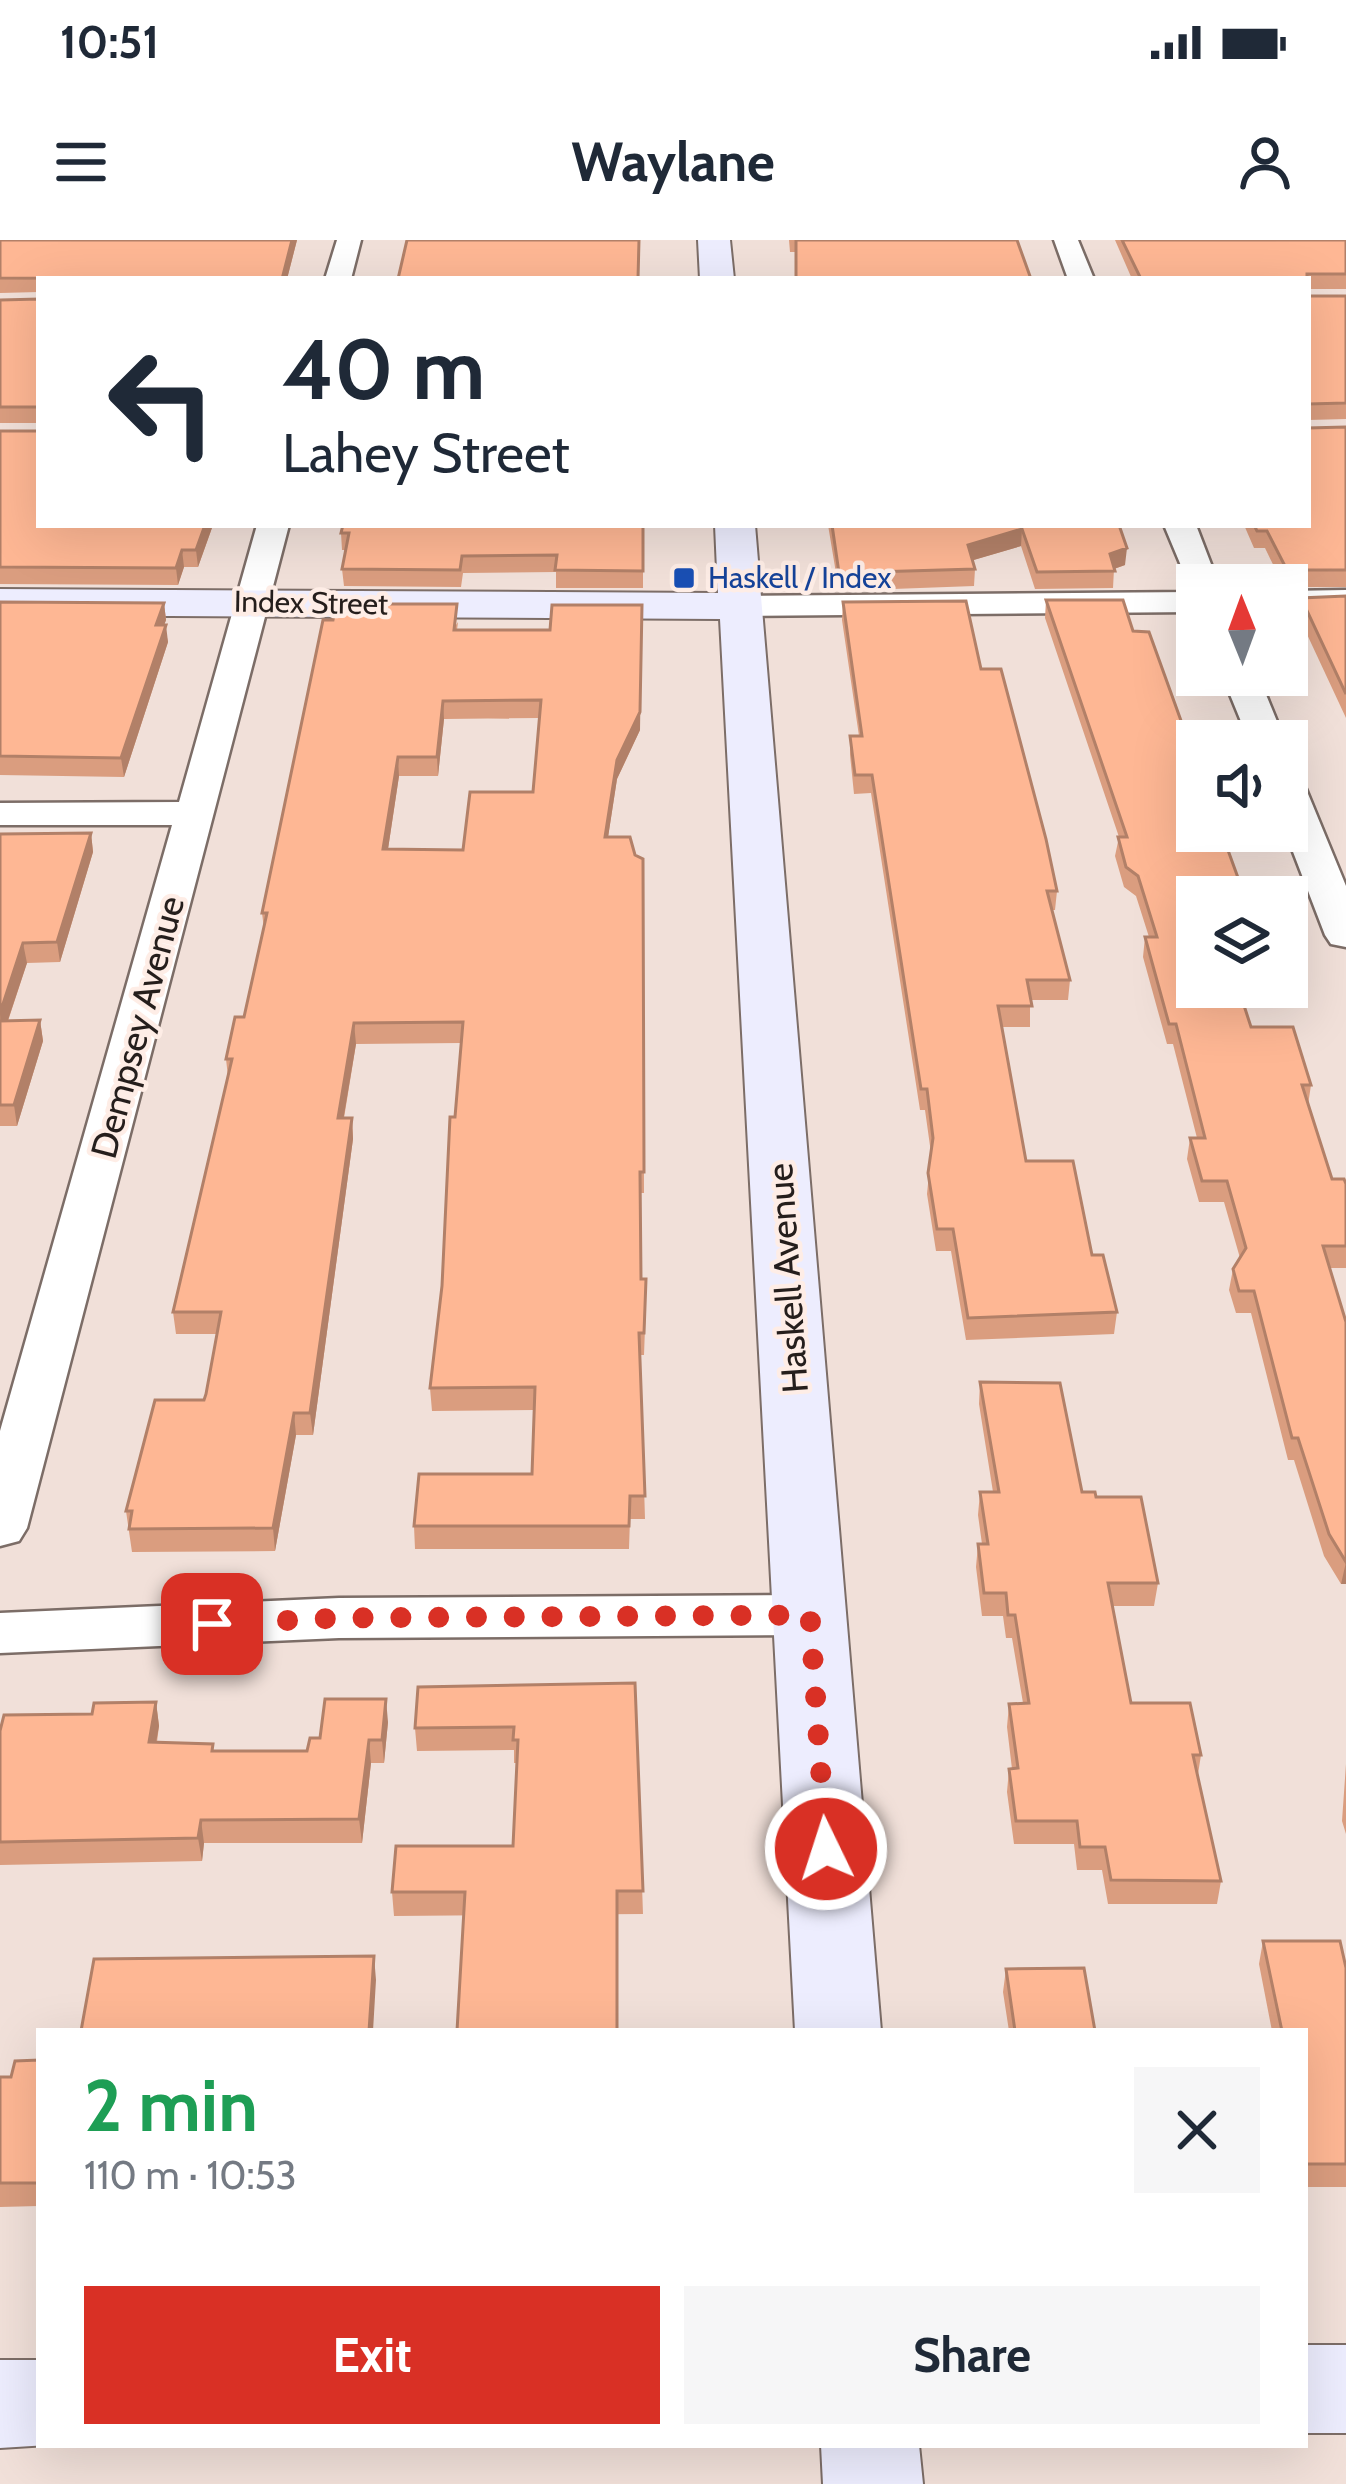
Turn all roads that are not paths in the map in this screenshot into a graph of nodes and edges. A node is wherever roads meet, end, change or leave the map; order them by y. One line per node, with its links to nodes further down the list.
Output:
1 (349, 240): 4 (street)
2 (714, 240): 5 (main road)
3 (1066, 240): 6 (street)
4 (339, 276)
5 (716, 276)
6 (1080, 276)
7 (272, 528): 11 (street, Dempsey Avenue)
8 (735, 528): 16 (main road, Haskell Avenue)
9 (1181, 528): 10 (street)
10 (1195, 564)
11 (254, 601): 14 (main road, Index Street); 16 (main road, Index Street); 17 (street, Dempsey Avenue)
12 (1308, 601): 13 (street)
13 (1346, 601)
14 (0, 602)
15 (1176, 602): 16 (street, Index Street)
16 (741, 606): 24 (main road, Haskell Avenue)
17 (196, 813): 18 (street); 23 (street, Dempsey Avenue)
18 (0, 814)
19 (1308, 832): 20 (street)
20 (1346, 832)
21 (1308, 840): 22 (street)
22 (1346, 935)
23 (0, 1528)
24 (810, 1615): 25 (street); 26 (main road, Haskell Avenue)
25 (0, 1633)
26 (838, 2028)
27 (1308, 2389): 28 (main road)
28 (1346, 2389)
29 (0, 2404): 30 (main road)
30 (36, 2404)
31 (870, 2448): 32 (main road)
32 (873, 2484)

